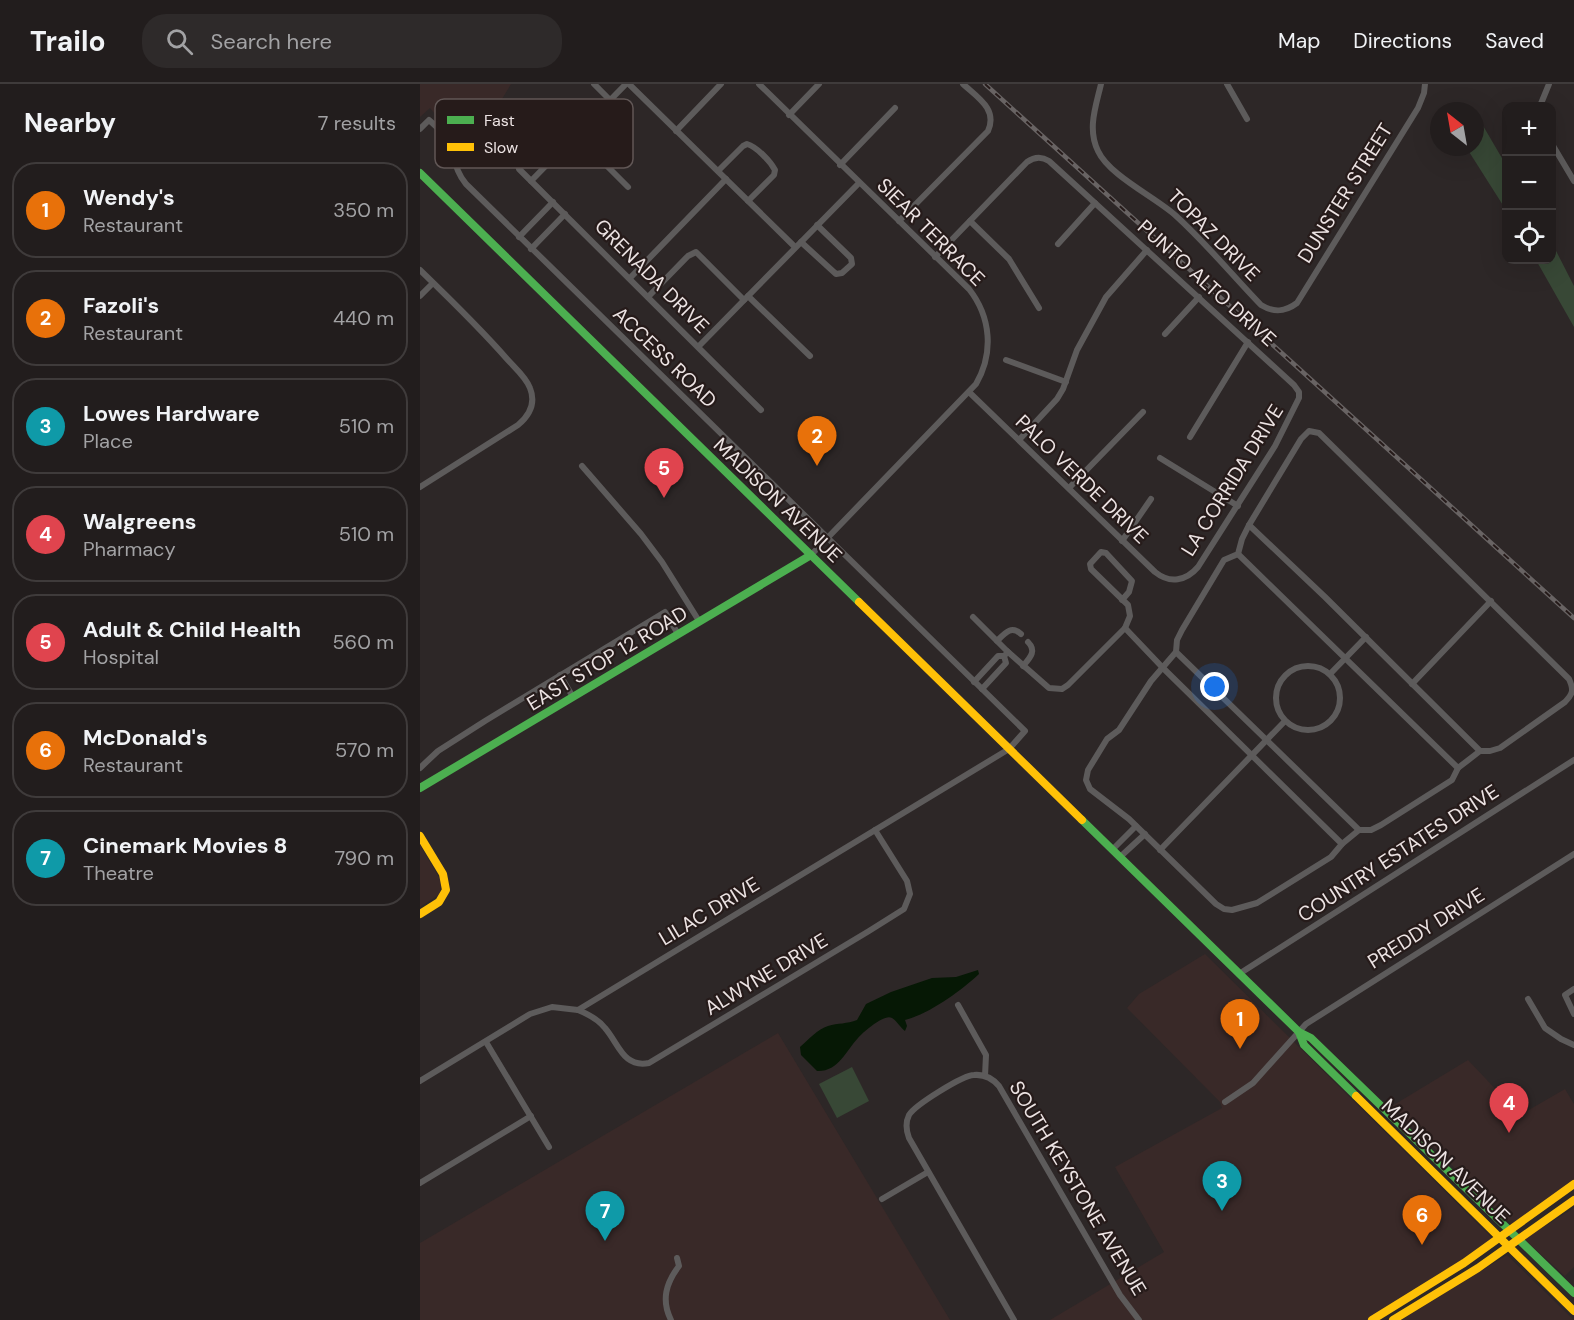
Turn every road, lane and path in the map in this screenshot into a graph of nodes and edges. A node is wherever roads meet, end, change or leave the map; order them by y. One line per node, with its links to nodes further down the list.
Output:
1 (594, 84): 11 (street)
2 (627, 84): 12 (street); 19 (street)
3 (721, 84): 19 (street)
4 (759, 84): 15 (street, SIEAR TERRACE)
5 (819, 84): 15 (street)
6 (963, 84): 37 (street)
7 (1101, 84): 55 (street, TOPAZ DRIVE)
8 (1227, 84): 16 (street)
9 (1425, 84): 55 (street, DUNSTER STREET)
10 (1549, 84): 13 (street)
11 (609, 99)
12 (611, 99)
13 (1542, 102)
14 (895, 108): 21 (street)
15 (789, 115): 21 (street, SIEAR TERRACE)
16 (1248, 119)
17 (435, 126): 18 (street, ACCESS ROAD)
18 (420, 129)
19 (676, 131): 26 (street)
20 (1556, 152): 30 (street)
21 (840, 165): 31 (street, SIEAR TERRACE)
22 (456, 168): 40 (street, ACCESS ROAD)
23 (519, 168): 29 (street, GRENADA DRIVE)
24 (544, 168): 29 (street)
25 (609, 168): 32 (street)
26 (718, 171): 28 (street); 33 (street)
27 (420, 173): 78 (main road, MADISON AVENUE)
28 (726, 179): 33 (street); 48 (street)
29 (531, 181): 34 (street, GRENADA DRIVE)
30 (1574, 181)
31 (859, 183): 37 (street, SIEAR TERRACE); 39 (street)
32 (628, 187)
33 (748, 201): 43 (street)
34 (553, 202): 36 (street, GRENADA DRIVE); 40 (street)
35 (1095, 203): 38 (street, PUNTO ALTO DRIVE); 42 (street); 45 (street, PUNTO ALTO DRIVE)
36 (565, 214): 44 (street); 48 (street, GRENADA DRIVE)
37 (899, 221): 46 (street, SIEAR TERRACE)
38 (970, 221): 46 (street); 54 (street)
39 (817, 225): 41 (street); 41 (street)
40 (519, 237): 44 (street, ACCESS ROAD)
41 (801, 242): 43 (street)
42 (1058, 244)
43 (795, 247): 53 (street)
44 (531, 249): 75 (street, ACCESS ROAD)
45 (1147, 250): 52 (street, PUNTO ALTO DRIVE); 61 (street)
46 (935, 256): 63 (street, SIEAR TERRACE)
47 (420, 270): 49 (street)
48 (630, 278): 51 (street, GRENADA DRIVE)
49 (433, 283): 50 (street); 70 (street)
50 (420, 296)
51 (648, 297): 53 (street); 58 (street, GRENADA DRIVE)
52 (1199, 297): 56 (street); 57 (street, PUNTO ALTO DRIVE)
53 (746, 298): 58 (street); 59 (street)
54 (1039, 308)
55 (1281, 310)
56 (1165, 334)
57 (1248, 342): 62 (street, PUNTO ALTO DRIVE); 66 (street)
58 (699, 346): 64 (street, GRENADA DRIVE)
59 (810, 356)
60 (1006, 360): 61 (street)
61 (1066, 382): 67 (street)
62 (1296, 387): 73 (street, LA CORRIDA DRIVE)
63 (969, 392): 67 (street, PALO VERDE DRIVE); 75 (street, SIEAR TERRACE)
64 (761, 410)
65 (1143, 412): 71 (street)
66 (1190, 437)
67 (1019, 440): 71 (street, PALO VERDE DRIVE)
68 (1161, 458): 73 (street)
69 (582, 465): 83 (street)
70 (420, 487)
71 (1068, 488): 76 (street, PALO VERDE DRIVE)
72 (1150, 500): 76 (street)
73 (1238, 506): 79 (street, LA CORRIDA DRIVE)
74 (1248, 525): 77 (street); 81 (street); 87 (street)
75 (827, 538): 78 (street, SIEAR TERRACE); 97 (street, ACCESS ROAD)
76 (1122, 541): 79 (street, PALO VERDE DRIVE)
77 (1238, 554): 90 (street); 92 (street)
78 (811, 555): 83 (main road, EAST STOP 12 ROAD); 104 (main road, MADISON AVENUE)
79 (1177, 580)
80 (1122, 600): 80 (street); 84 (street)
81 (1491, 601): 98 (street); 100 (street)
82 (973, 616): 88 (street)
83 (699, 621): 85 (main road, EAST STOP 12 ROAD)
84 (1125, 628): 93 (street); 94 (street)
85 (678, 634): 96 (street); 101 (main road, EAST STOP 12 ROAD)
86 (1021, 634): 88 (street)
87 (1366, 637): 92 (street); 98 (street)
88 (997, 640): 91 (street)
89 (1028, 642): 93 (street)
90 (1176, 652): 94 (street); 103 (street)
91 (1006, 653): 93 (street); 97 (street); 99 (street)
92 (1347, 658): 95 (street); 109 (street)
93 (1023, 666)
94 (1163, 668): 106 (street); 111 (street)
95 (1330, 674): 102 (street); 102 (street)
96 (560, 675): 101 (street); 108 (street)
97 (974, 682): 99 (street, ACCESS ROAD)
98 (1412, 684): 105 (street)
99 (982, 689): 104 (street, ACCESS ROAD)
100 (1573, 689): 105 (street)
101 (573, 697): 110 (main road, EAST STOP 12 ROAD)
102 (1285, 721): 103 (street)
103 (1267, 739): 106 (street); 113 (street)
104 (1009, 749): 112 (street, LILAC DRIVE); 117 (main road, MADISON AVENUE)
105 (1480, 751): 109 (street)
106 (1251, 755): 116 (street); 118 (street)
107 (1574, 760): 122 (street, COUNTRY ESTATES DRIVE)
108 (420, 768)
109 (1458, 768): 113 (street)
110 (420, 788)
111 (1136, 826): 114 (street); 117 (street)
112 (875, 830): 126 (street, LILAC DRIVE); 126 (street, ALWYNE DRIVE)
113 (1359, 830): 116 (street)
114 (1145, 834): 118 (street); 120 (street)
115 (420, 836): 121 (main road)
116 (1342, 844): 118 (street)
117 (1112, 850): 120 (main road, MADISON AVENUE)
118 (1160, 850)
119 (1574, 854): 128 (street, PREDDY DRIVE)
120 (1120, 857): 122 (main road, MADISON AVENUE)
121 (420, 914)
122 (1239, 974): 128 (main road, MADISON AVENUE)
123 (1574, 989): 127 (street)
124 (1528, 999): 131 (street)
125 (958, 1005): 132 (street, SOUTH KEYSTONE AVENUE)
126 (578, 1010): 130 (street)
127 (1574, 1014)
128 (1299, 1032): 134 (street, PREDDY DRIVE); 142 (main road, MADISON AVENUE); 143 (main road, MADISON AVENUE)
129 (1574, 1038): 131 (street)
130 (486, 1042): 133 (street); 135 (street)
131 (1574, 1045)
132 (984, 1076): 137 (street); 152 (street, SOUTH KEYSTONE AVENUE)
133 (420, 1081)
134 (1225, 1102)
135 (531, 1116): 136 (street); 138 (street)
136 (549, 1147)
137 (928, 1172): 140 (street); 151 (street)
138 (420, 1183)
139 (1574, 1184): 142 (main road)
140 (882, 1199)
141 (1574, 1200): 144 (main road)
142 (1509, 1230): 143 (main road); 144 (main road, MADISON AVENUE)
143 (1500, 1237): 145 (main road, MADISON AVENUE); 147 (main road)
144 (1519, 1239): 145 (main road); 148 (main road, MADISON AVENUE)
145 (1509, 1246): 149 (main road, MADISON AVENUE); 154 (main road)
146 (677, 1258): 150 (street)
147 (1416, 1293): 153 (main road); 154 (main road)
148 (1574, 1293)
149 (1574, 1311)
150 (671, 1320)
151 (1014, 1320)
152 (1139, 1320)
153 (1372, 1320)
154 (1391, 1320)

